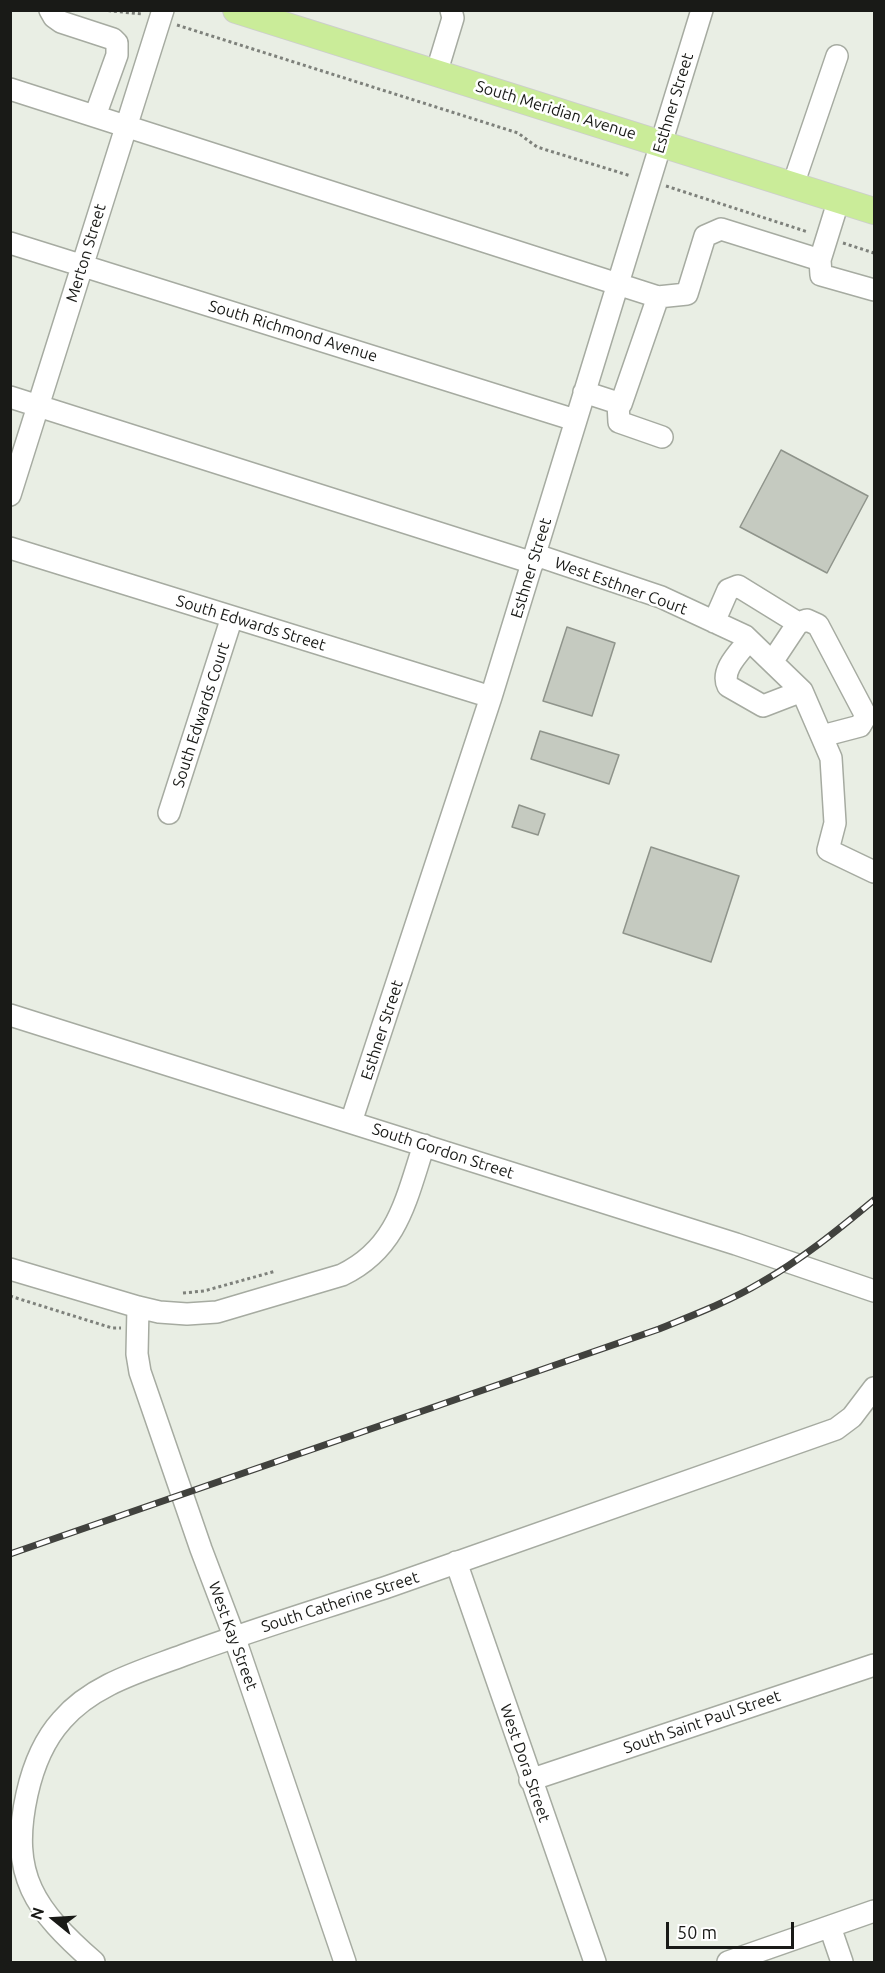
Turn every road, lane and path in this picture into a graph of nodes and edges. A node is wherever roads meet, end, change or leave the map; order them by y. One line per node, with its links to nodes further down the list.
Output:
1 (50, 10): 7 (street)
2 (102, 10): 6 (path)
3 (236, 10): 9 (main road, South Meridian Avenue)
4 (451, 10): 9 (street)
5 (701, 11): 13 (street, Esthner Street)
6 (161, 15): 12 (street, Merton Street); 14 (path)
7 (72, 18): 11 (street)
8 (837, 56): 15 (street)
9 (436, 74): 13 (main road, South Meridian Avenue)
10 (10, 88): 11 (street)
11 (95, 116): 12 (street)
12 (126, 126): 22 (street, Merton Street); 23 (street)
13 (660, 143): 14 (street, Esthner Street); 15 (main road, South Meridian Avenue)
14 (649, 181): 18 (path); 23 (street, Esthner Street)
15 (793, 185): 16 (main road, South Meridian Avenue)
16 (839, 199): 17 (main road, South Meridian Avenue); 18 (street)
17 (874, 211)
18 (827, 238): 20 (path); 21 (street)
19 (10, 243): 22 (street, South Richmond Avenue)
20 (874, 253)
21 (820, 260): 24 (street); 25 (street)
22 (83, 265): 29 (street, Merton Street); 30 (street, South Richmond Avenue)
23 (619, 285): 25 (street); 26 (street, Esthner Street)
24 (874, 290)
25 (658, 297): 28 (street)
26 (584, 392): 28 (street); 30 (street, Esthner Street)
27 (10, 397): 29 (street, West Esthner Court)
28 (618, 403): 31 (street)
29 (39, 405): 32 (street, Merton Street); 34 (street, West Esthner Court)
30 (575, 420): 34 (street, Esthner Street)
31 (662, 437)
32 (10, 495)
33 (10, 548): 35 (street, South Edwards Street)
34 (534, 559): 36 (street, West Esthner Court); 41 (street, Esthner Street)
35 (232, 617): 41 (street, South Edwards Street); 43 (street, South Edwards Court)
36 (714, 622): 37 (street); 38 (street, West Esthner Court)
37 (798, 623): 39 (street); 42 (street)
38 (749, 640): 39 (street, West Esthner Court); 40 (street)
39 (772, 662): 40 (street, West Esthner Court)
40 (802, 691): 42 (street, West Esthner Court)
41 (491, 697): 46 (street, Esthner Street)
42 (822, 736): 44 (street, West Esthner Court)
43 (169, 813)
44 (874, 872)
45 (10, 1015): 46 (street, South Gordon Street)
46 (351, 1122): 47 (street, South Gordon Street)
47 (424, 1145): 50 (street, South Gordon Street); 53 (street)
48 (10, 1269): 53 (street)
49 (276, 1271): 51 (path)
50 (874, 1291)
51 (175, 1294)
52 (10, 1296): 54 (path)
53 (138, 1308): 57 (street, West Kay Street)
54 (122, 1328)
55 (874, 1388): 56 (street, South Catherine Street)
56 (456, 1562): 57 (street, South Catherine Street); 59 (street, West Dora Street)
57 (234, 1636): 60 (street, South Catherine Street); 64 (street, West Kay Street)
58 (874, 1665): 59 (street, South Saint Paul Street)
59 (530, 1780): 65 (street, West Dora Street)
60 (19, 1790): 63 (street, South Catherine Street)
61 (874, 1911): 62 (street)
62 (830, 1927): 66 (street); 67 (street)
63 (94, 1962)
64 (345, 1962)
65 (595, 1962)
66 (728, 1962)
67 (842, 1962)

